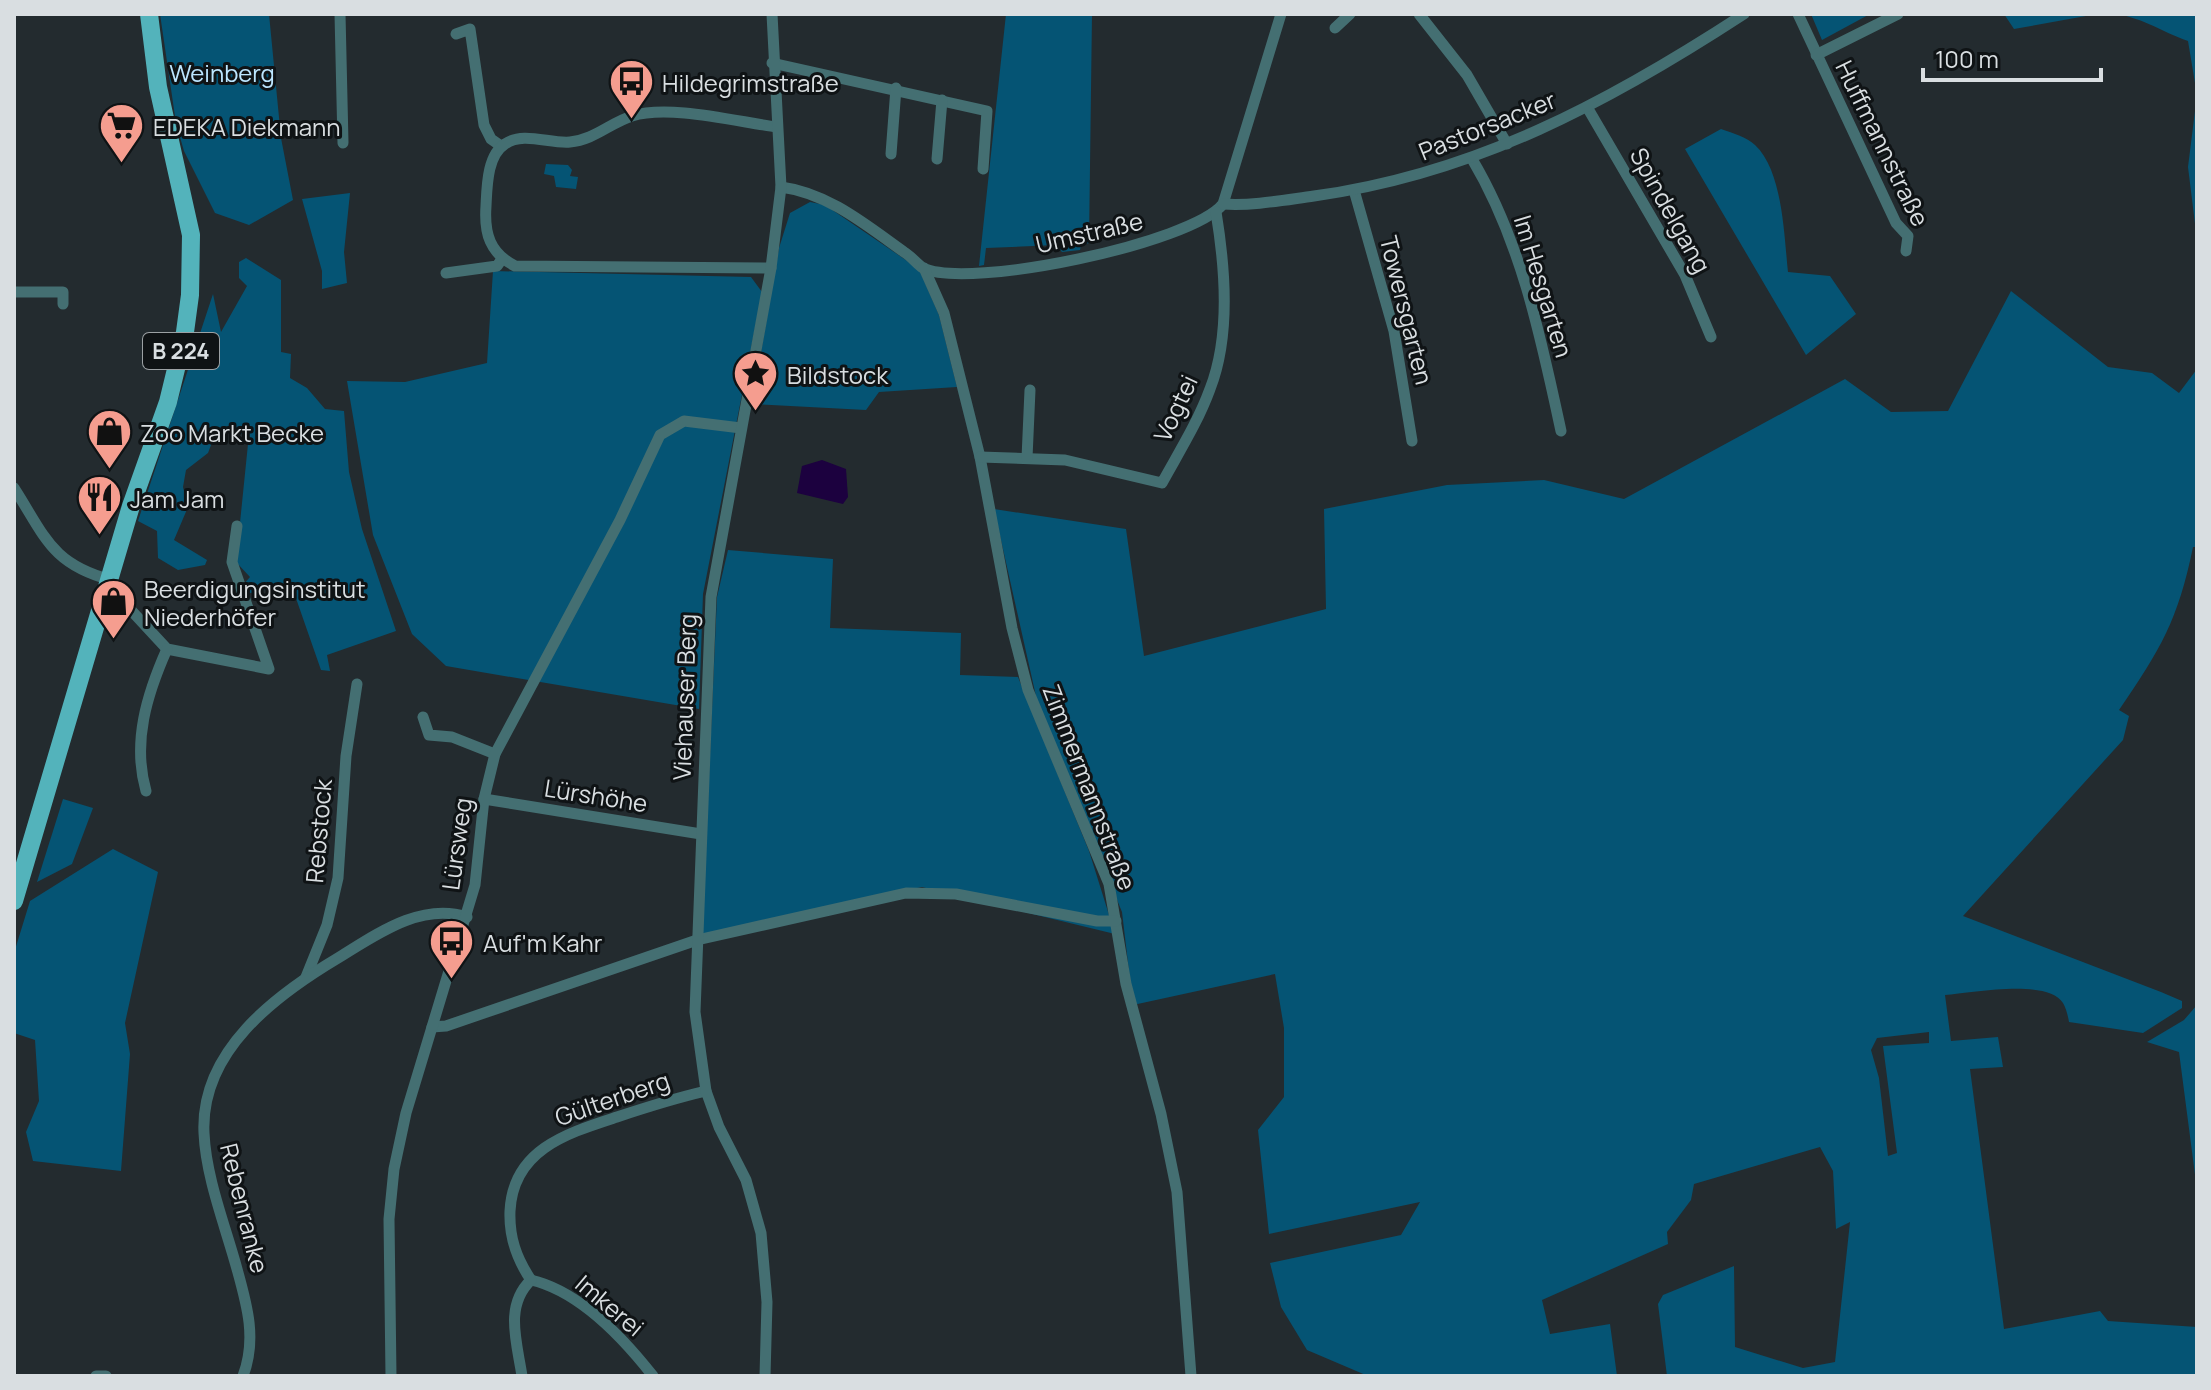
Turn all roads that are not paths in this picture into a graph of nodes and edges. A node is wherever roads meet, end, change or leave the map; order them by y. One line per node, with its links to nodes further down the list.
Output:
1 (149, 14): 44 (main road, B 224)
2 (340, 14): 18 (street)
3 (772, 14): 13 (street, Viehauser Berg)
4 (1281, 14): 27 (street)
5 (1350, 14): 10 (street)
6 (1419, 14): 19 (street)
7 (1744, 14): 16 (street, Pastorsacker)
8 (1798, 14): 12 (street, Huffmannstraße)
9 (1898, 14): 12 (street, Huffmannstraße)
10 (1335, 28)
11 (456, 34): 20 (street)
12 (1816, 55): 28 (street, Huffmannstraße)
13 (772, 63): 14 (street); 17 (street, Viehauser Berg)
14 (896, 88): 15 (street); 21 (street)
15 (942, 100): 22 (street); 24 (street)
16 (1587, 107): 19 (street, Pastorsacker); 35 (street, Spindelgang)
17 (777, 127): 20 (street); 25 (street, Viehauser Berg)
18 (343, 143)
19 (1507, 144): 23 (street, Pastorsacker)
20 (501, 146): 29 (street)
21 (891, 154)
22 (937, 159)
23 (1472, 159): 26 (street, Pastorsacker); 38 (street, Im Hesgarten)
24 (983, 169)
25 (781, 187): 30 (street, Viehauser Berg); 31 (street, Umstraße)
26 (1354, 190): 27 (street, Pastorsacker); 39 (street, Towersgarten)
27 (1219, 208): 31 (street, Umstraße); 41 (street, Vogtei)
28 (1906, 251)
29 (502, 259): 30 (street); 32 (street)
30 (771, 268): 37 (street, Viehauser Berg)
31 (924, 268): 40 (street, Zimmermannstraße)
32 (446, 273)
33 (14, 292): 34 (street)
34 (63, 304)
35 (1711, 337)
36 (1030, 390): 41 (street)
37 (741, 428): 48 (street, Lürsweg); 51 (street, Viehauser Berg)
38 (1561, 431)
39 (1412, 441)
40 (980, 457): 41 (street, Vogtei); 54 (street, Zimmermannstraße)
41 (1027, 458)
42 (14, 488): 44 (street)
43 (237, 526): 45 (street)
44 (109, 587): 45 (street); 52 (main road, B 224)
45 (167, 649): 49 (street)
46 (357, 684): 56 (street, Rebstock)
47 (423, 717): 48 (street)
48 (495, 754): 50 (street, Lürsweg)
49 (146, 791)
50 (484, 799): 51 (street, Lürshöhe); 53 (street, Lürsweg)
51 (701, 834): 55 (street, Viehauser Berg)
52 (14, 901)
53 (467, 917): 56 (street, Rebenranke); 57 (street, Lürsweg)
54 (1116, 921): 55 (street); 67 (street, Zimmermannstraße)
55 (697, 940): 57 (street); 58 (street, Viehauser Berg)
56 (306, 977): 62 (street, Rebenranke)
57 (432, 1027): 63 (street, Lürsweg)
58 (706, 1091): 59 (street, Gülterberg); 66 (street, Viehauser Berg)
59 (531, 1280): 64 (street); 65 (street, Imkerei)
60 (96, 1376): 61 (street)
61 (106, 1376)
62 (243, 1376)
63 (391, 1376)
64 (522, 1376)
65 (653, 1376)
66 (765, 1376)
67 (1191, 1376)

